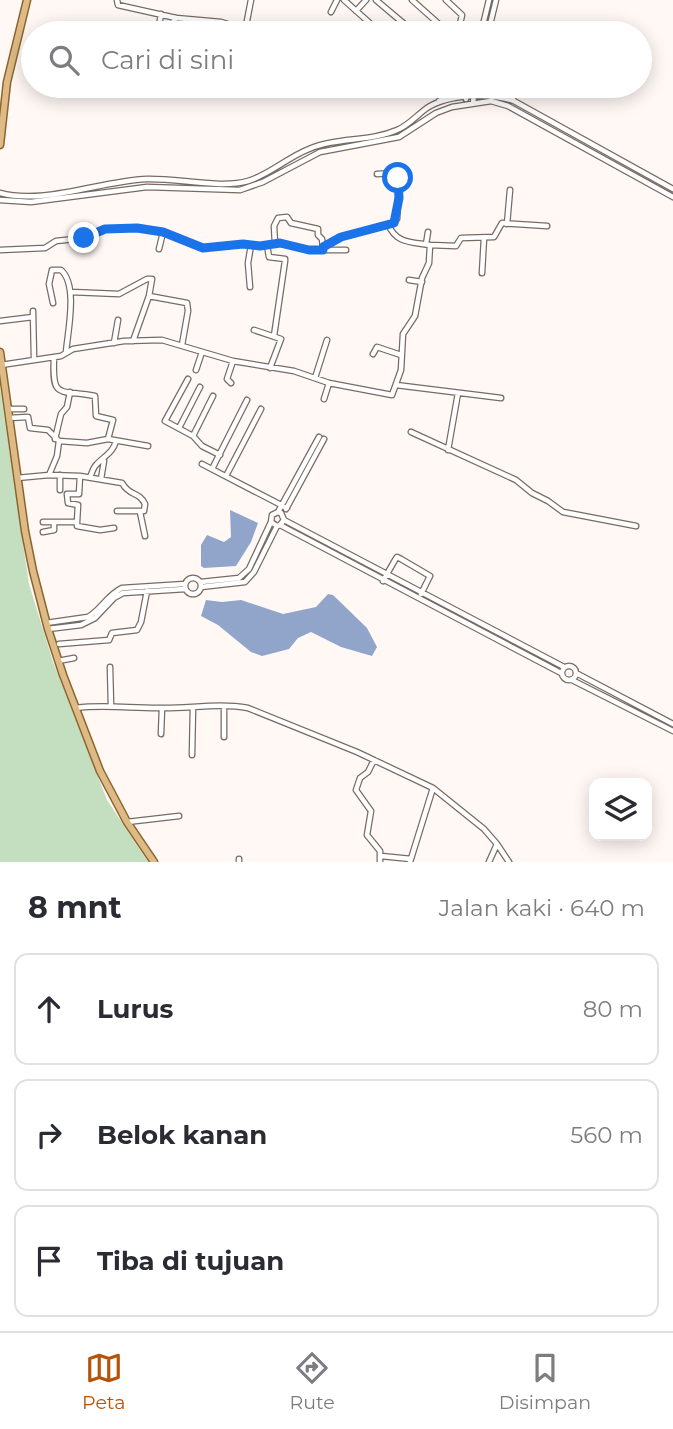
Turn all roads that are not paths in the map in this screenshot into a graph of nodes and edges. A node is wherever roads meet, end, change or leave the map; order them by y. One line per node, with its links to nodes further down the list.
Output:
1 (27, 0): 16 (main road)
2 (117, 0): 14 (street)
3 (251, 0): 20 (street)
4 (337, 0): 13 (street)
5 (344, 0): 12 (street)
6 (366, 0): 12 (street)
7 (376, 0): 22 (street)
8 (412, 0): 23 (street)
9 (446, 0): 24 (street)
10 (488, 0): 25 (street)
11 (496, 0): 26 (street)
12 (356, 11): 21 (street)
13 (331, 12)
14 (161, 14): 15 (street); 17 (street)
15 (176, 18): 18 (street); 19 (street)
16 (21, 21)
17 (160, 21)
18 (174, 21)
19 (214, 21)
20 (247, 21)
21 (367, 21)
22 (401, 21)
23 (436, 21)
24 (461, 21)
25 (484, 21)
26 (491, 21)
27 (21, 23): 28 (main road)
28 (2, 94): 39 (main road)
29 (446, 98): 37 (street)
30 (462, 98): 37 (street)
31 (467, 98): 36 (street)
32 (472, 98): 36 (street)
33 (504, 98): 35 (street)
34 (511, 98): 35 (street)
35 (514, 101): 38 (street)
36 (470, 103): 40 (street); 46 (street)
37 (436, 104): 42 (street)
38 (590, 142): 40 (street); 43 (street)
39 (0, 145)
40 (586, 148): 47 (street)
41 (377, 174): 50 (street)
42 (90, 186): 45 (street); 46 (street)
43 (673, 189)
44 (510, 190): 49 (street)
45 (0, 193)
46 (92, 194): 48 (street)
47 (673, 197)
48 (0, 200)
49 (507, 223): 51 (street); 54 (street)
50 (388, 225): 58 (street); 59 (street)
51 (547, 226)
52 (163, 232): 56 (street); 60 (street); 61 (street)
53 (428, 232): 58 (street)
54 (484, 238): 58 (street); 63 (street)
55 (275, 244): 57 (street); 59 (street); 59 (street)
56 (251, 245): 57 (street); 66 (street)
57 (267, 245): 73 (street)
58 (428, 245): 65 (street)
59 (323, 248): 62 (street)
60 (159, 249)
61 (0, 250)
62 (345, 250)
63 (482, 273)
64 (409, 280): 65 (street)
65 (422, 282): 82 (street)
66 (250, 287)
67 (71, 292): 68 (street); 69 (street); 79 (street)
68 (149, 296): 75 (street); 77 (street)
69 (53, 303)
70 (118, 320): 76 (street)
71 (0, 321): 84 (street)
72 (254, 330): 73 (street)
73 (274, 336): 87 (street)
74 (327, 340): 89 (street)
75 (133, 341): 76 (street); 77 (street)
76 (114, 343): 79 (street)
77 (182, 345): 80 (street)
78 (0, 352): 86 (main road)
79 (66, 352): 83 (street)
80 (202, 352): 85 (street); 88 (street)
81 (373, 354): 82 (street)
82 (401, 355): 93 (street)
83 (54, 357): 84 (street); 95 (street)
84 (34, 359): 86 (street)
85 (233, 362): 87 (street); 91 (street)
86 (1, 365): 103 (main road)
87 (270, 368): 89 (street)
88 (196, 370)
89 (314, 377): 92 (street)
90 (188, 379): 105 (street)
91 (230, 383)
92 (329, 383): 93 (street); 99 (street)
93 (396, 385): 96 (street)
94 (200, 387): 105 (street)
95 (70, 392): 109 (street); 110 (street)
96 (458, 393): 98 (street); 113 (street)
97 (213, 396): 107 (street)
98 (501, 398)
99 (324, 399)
100 (247, 400): 114 (street)
101 (24, 409): 103 (street)
102 (261, 409): 121 (street)
103 (7, 410): 104 (main road)
104 (8, 418): 110 (street); 123 (main road)
105 (179, 428): 107 (street)
106 (411, 432): 113 (street)
107 (193, 436): 114 (street)
108 (321, 438): 126 (street)
109 (108, 439): 110 (street); 111 (street)
110 (57, 440): 118 (street)
111 (116, 441): 112 (street); 115 (street)
112 (148, 446)
113 (448, 450): 135 (street)
114 (220, 455): 117 (street)
115 (104, 460): 122 (street); 124 (street)
116 (202, 464): 117 (street)
117 (212, 470): 121 (street)
118 (49, 475): 119 (street); 123 (street)
119 (60, 475): 120 (street); 125 (street)
120 (80, 476): 122 (street); 132 (street)
121 (226, 476): 126 (street)
122 (90, 477): 124 (street)
123 (17, 478): 145 (main road)
124 (101, 479): 128 (street)
125 (60, 490)
126 (284, 507): 129 (street)
127 (117, 511): 128 (street)
128 (140, 512): 138 (street)
129 (282, 516): 133 (street); 134 (street); 139 (street)
130 (43, 522): 131 (street)
131 (54, 522): 132 (street); 137 (street)
132 (76, 522): 136 (street)
133 (271, 522): 134 (street); 141 (street)
134 (278, 526): 140 (street); 141 (street)
135 (636, 526)
136 (114, 528)
137 (43, 532)
138 (145, 536)
139 (387, 575): 140 (street); 144 (street); 144 (street)
140 (383, 581): 144 (street)
141 (201, 585): 142 (street); 142 (street)
142 (185, 586): 143 (street); 145 (street)
143 (148, 591): 145 (street); 146 (street)
144 (419, 596): 150 (street)
145 (47, 626): 148 (main road)
146 (59, 644)
147 (74, 658): 148 (street)
148 (58, 662): 156 (main road)
149 (110, 667): 153 (street)
150 (563, 670): 151 (street); 152 (street)
151 (576, 673): 152 (street); 158 (street)
152 (572, 680): 159 (street)
153 (111, 706): 156 (street); 157 (street)
154 (224, 706): 155 (street); 161 (street); 163 (street)
155 (192, 707): 157 (street); 162 (street)
156 (76, 708): 166 (main road)
157 (162, 708): 160 (street)
158 (673, 724)
159 (673, 731)
160 (161, 734)
161 (224, 737)
162 (192, 755)
163 (374, 760): 164 (street); 168 (street)
164 (433, 788): 167 (street); 169 (street)
165 (179, 816): 166 (street)
166 (127, 822): 170 (main road)
167 (497, 844): 171 (street); 172 (street)
168 (380, 859): 169 (street)
169 (411, 861)
170 (154, 862)
171 (489, 862)
172 (509, 862)

